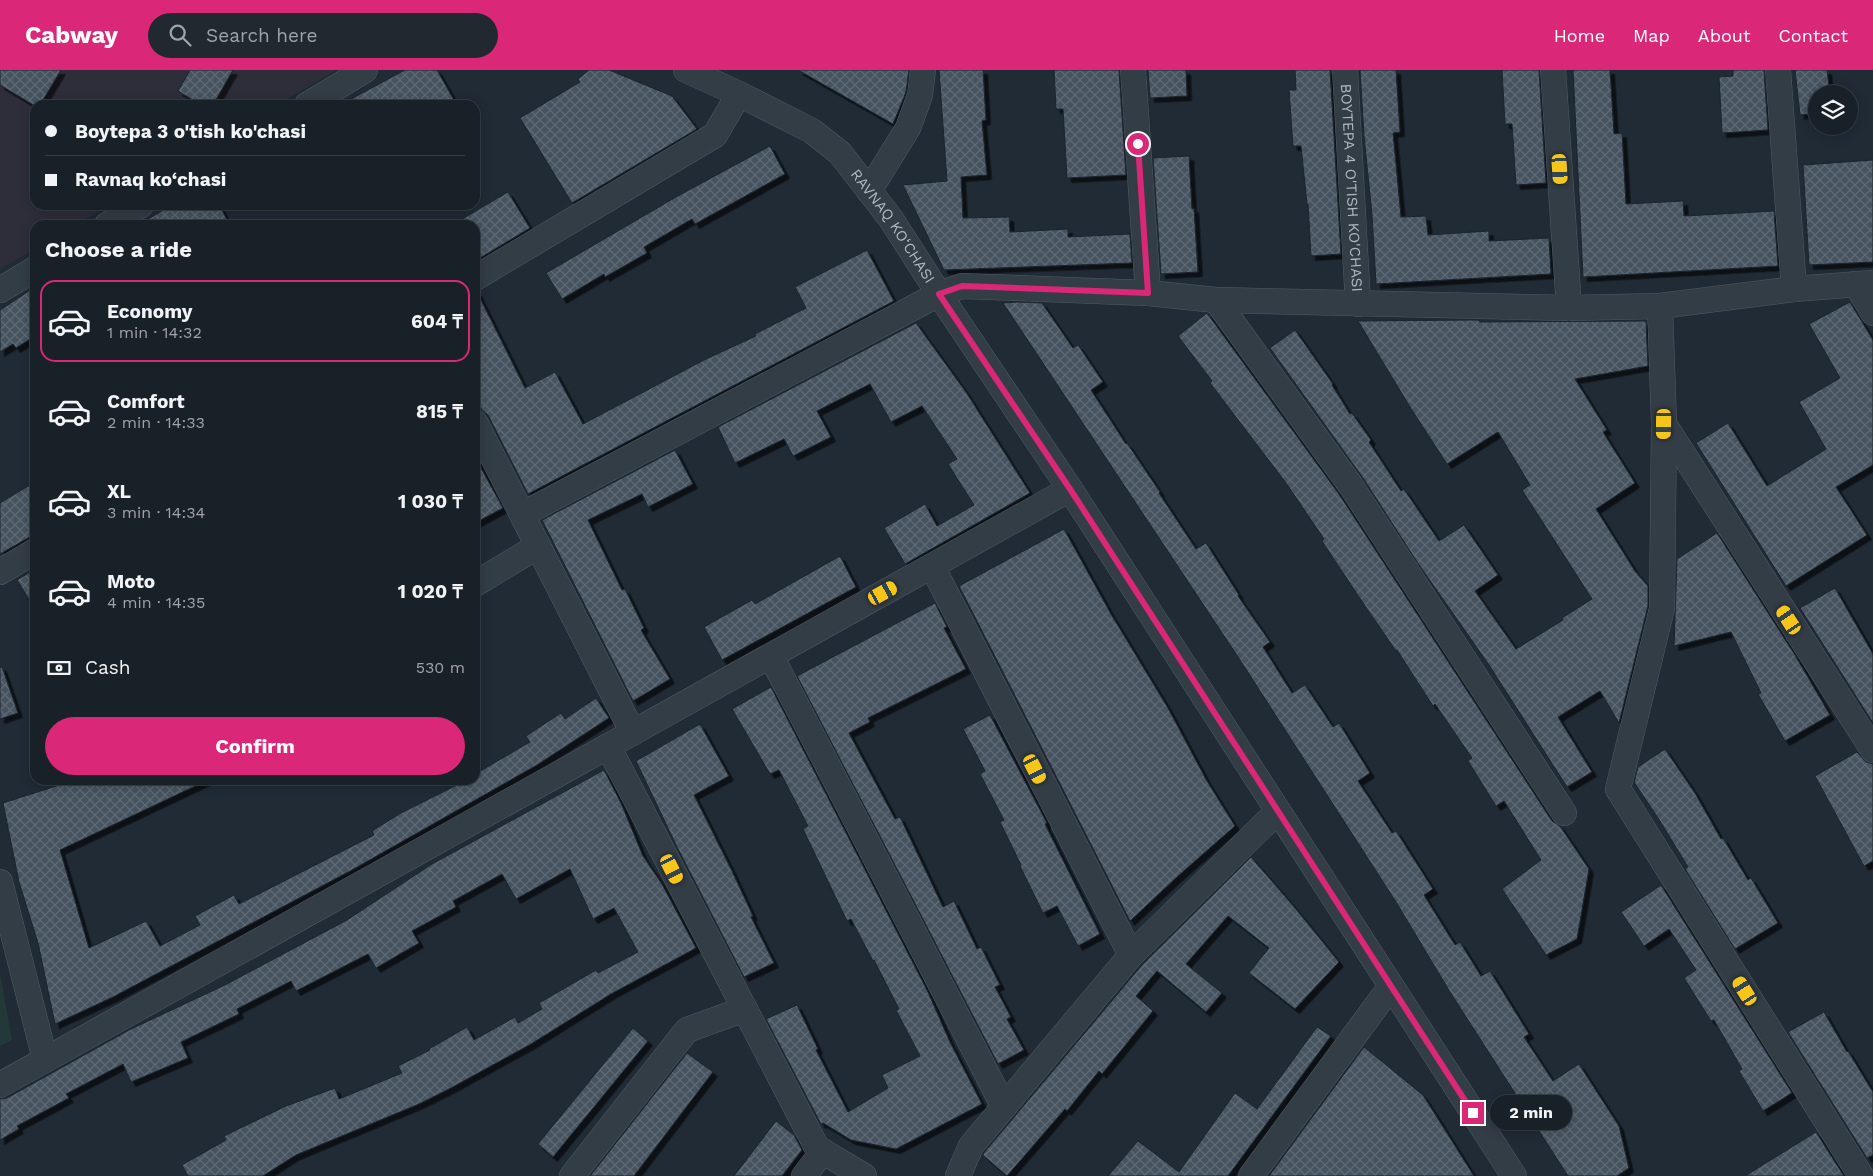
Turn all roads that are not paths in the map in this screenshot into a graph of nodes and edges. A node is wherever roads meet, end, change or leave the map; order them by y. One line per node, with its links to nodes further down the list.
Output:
1 (365, 70): 9 (street)
2 (923, 70): 10 (street)
3 (1133, 70): 18 (street)
4 (1345, 70): 21 (street, BOYTEPA 4 O'TISH KO'CHASI)
5 (1553, 70): 23 (street)
6 (1778, 70): 16 (street)
7 (694, 71): 8 (street, RAVNAQ KO‘CHASI)
8 (739, 94): 10 (street, RAVNAQ KO‘CHASI); 14 (street)
9 (315, 100)
10 (869, 191): 19 (street, RAVNAQ KO‘CHASI)
11 (133, 210): 12 (street)
12 (116, 220)
13 (30, 272): 17 (street)
14 (480, 275)
15 (1864, 284): 16 (street); 24 (street)
16 (1794, 289): 22 (street)
17 (0, 290)
18 (1148, 293): 19 (street); 20 (street)
19 (939, 294): 27 (street, RAVNAQ KO‘CHASI); 28 (street)
20 (1216, 300): 21 (street); 39 (street)
21 (1358, 304): 23 (street)
22 (1660, 306): 23 (street); 25 (street)
23 (1569, 308)
24 (1873, 313)
25 (1664, 424): 37 (street); 54 (street)
26 (480, 432): 28 (street)
27 (1070, 489): 31 (street); 38 (street, RAVNAQ KO‘CHASI)
28 (523, 514): 29 (street)
29 (538, 546): 33 (street); 35 (street)
30 (30, 554): 32 (street)
31 (932, 566): 34 (street); 41 (street)
32 (0, 572)
33 (480, 581)
34 (771, 656): 35 (street); 46 (street)
35 (633, 733): 36 (street)
36 (608, 746): 43 (street); 44 (street)
37 (1873, 750)
38 (1278, 811): 41 (street); 42 (street, RAVNAQ KO‘CHASI)
39 (1564, 813)
40 (0, 882): 44 (street)
41 (1131, 955): 46 (street)
42 (1391, 986): 52 (street); 53 (street, RAVNAQ KO‘CHASI)
43 (745, 1009): 47 (street); 48 (street)
44 (45, 1059): 45 (street)
45 (0, 1084)
46 (1004, 1107): 51 (street)
47 (822, 1151): 49 (street); 50 (street)
48 (572, 1176)
49 (804, 1176)
50 (864, 1176)
51 (958, 1176)
52 (1252, 1176)
53 (1514, 1176)
54 (1861, 1176)

